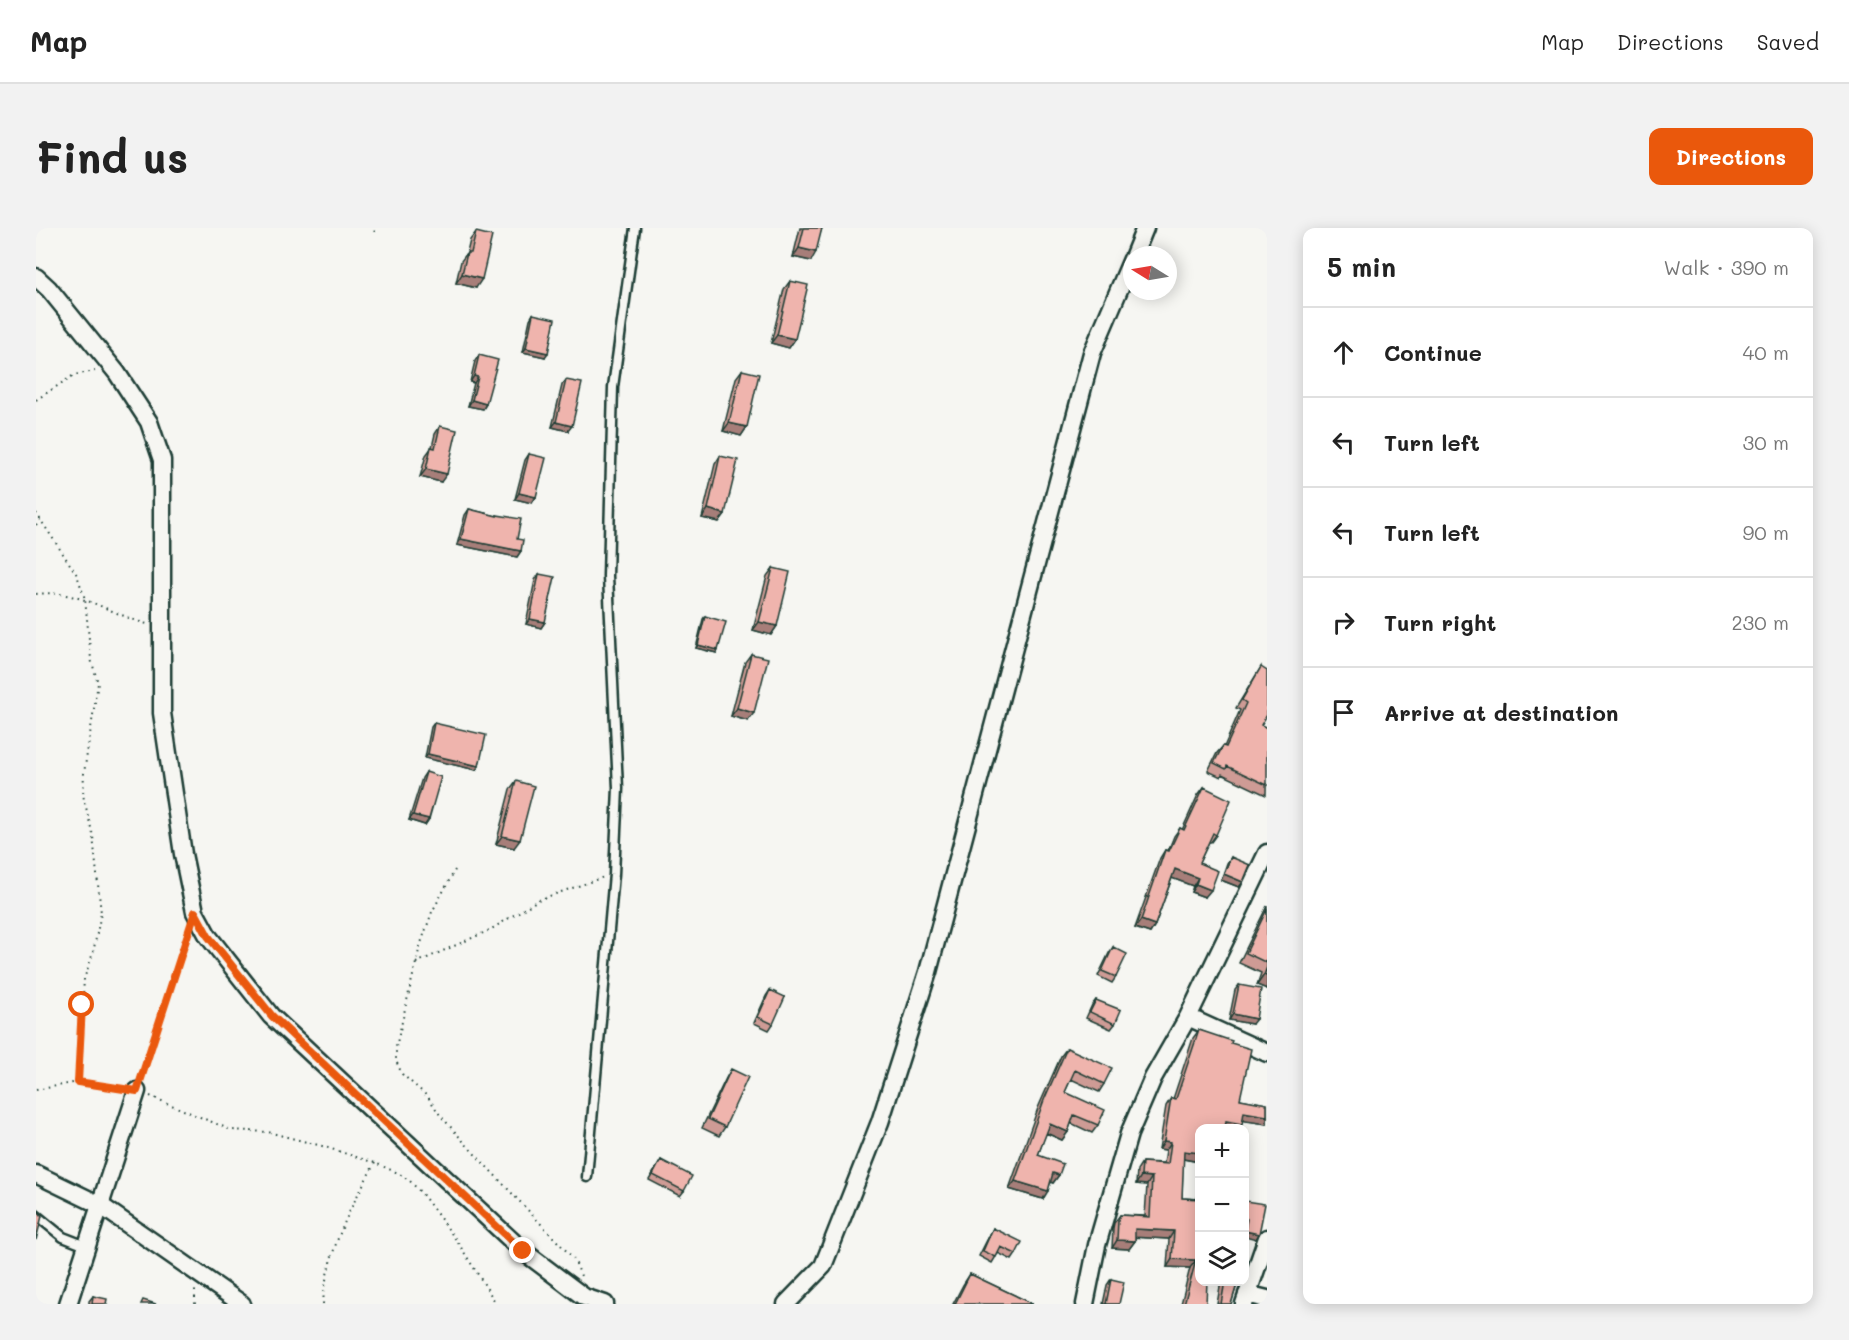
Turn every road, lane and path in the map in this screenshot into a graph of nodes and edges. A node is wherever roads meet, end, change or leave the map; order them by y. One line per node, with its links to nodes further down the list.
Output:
1 (377, 228): 4 (path)
2 (635, 228): 18 (lane)
3 (1145, 228): 5 (street)
4 (374, 232)
5 (1138, 246)
6 (36, 277): 8 (street)
7 (1123, 280): 41 (street)
8 (113, 368): 9 (path); 15 (street)
9 (36, 400)
10 (36, 513): 11 (path)
11 (41, 518): 12 (path); 14 (path)
12 (36, 525)
13 (36, 594): 14 (path)
14 (85, 599): 15 (path); 23 (path)
15 (161, 628): 19 (street)
16 (1267, 853): 21 (street)
17 (455, 870): 20 (path)
18 (614, 874): 20 (path); 28 (lane)
19 (195, 912): 25 (path); 40 (street)
20 (416, 963): 33 (path)
21 (1188, 1017): 22 (street); 42 (street)
22 (1267, 1053)
23 (78, 1082): 24 (path); 25 (path)
24 (36, 1090)
25 (137, 1091): 26 (path); 29 (street)
26 (375, 1163): 38 (path); 39 (path)
27 (36, 1174): 29 (street)
28 (587, 1177)
29 (100, 1205): 32 (street); 37 (street)
30 (36, 1215): 32 (lane)
31 (1267, 1238): 34 (street)
32 (86, 1246): 36 (street)
33 (580, 1271)
34 (1246, 1299): 35 (street)
35 (1267, 1299)
36 (68, 1304)
37 (242, 1304)
38 (323, 1304)
39 (494, 1304)
40 (605, 1304)
41 (786, 1304)
42 (1085, 1304)

